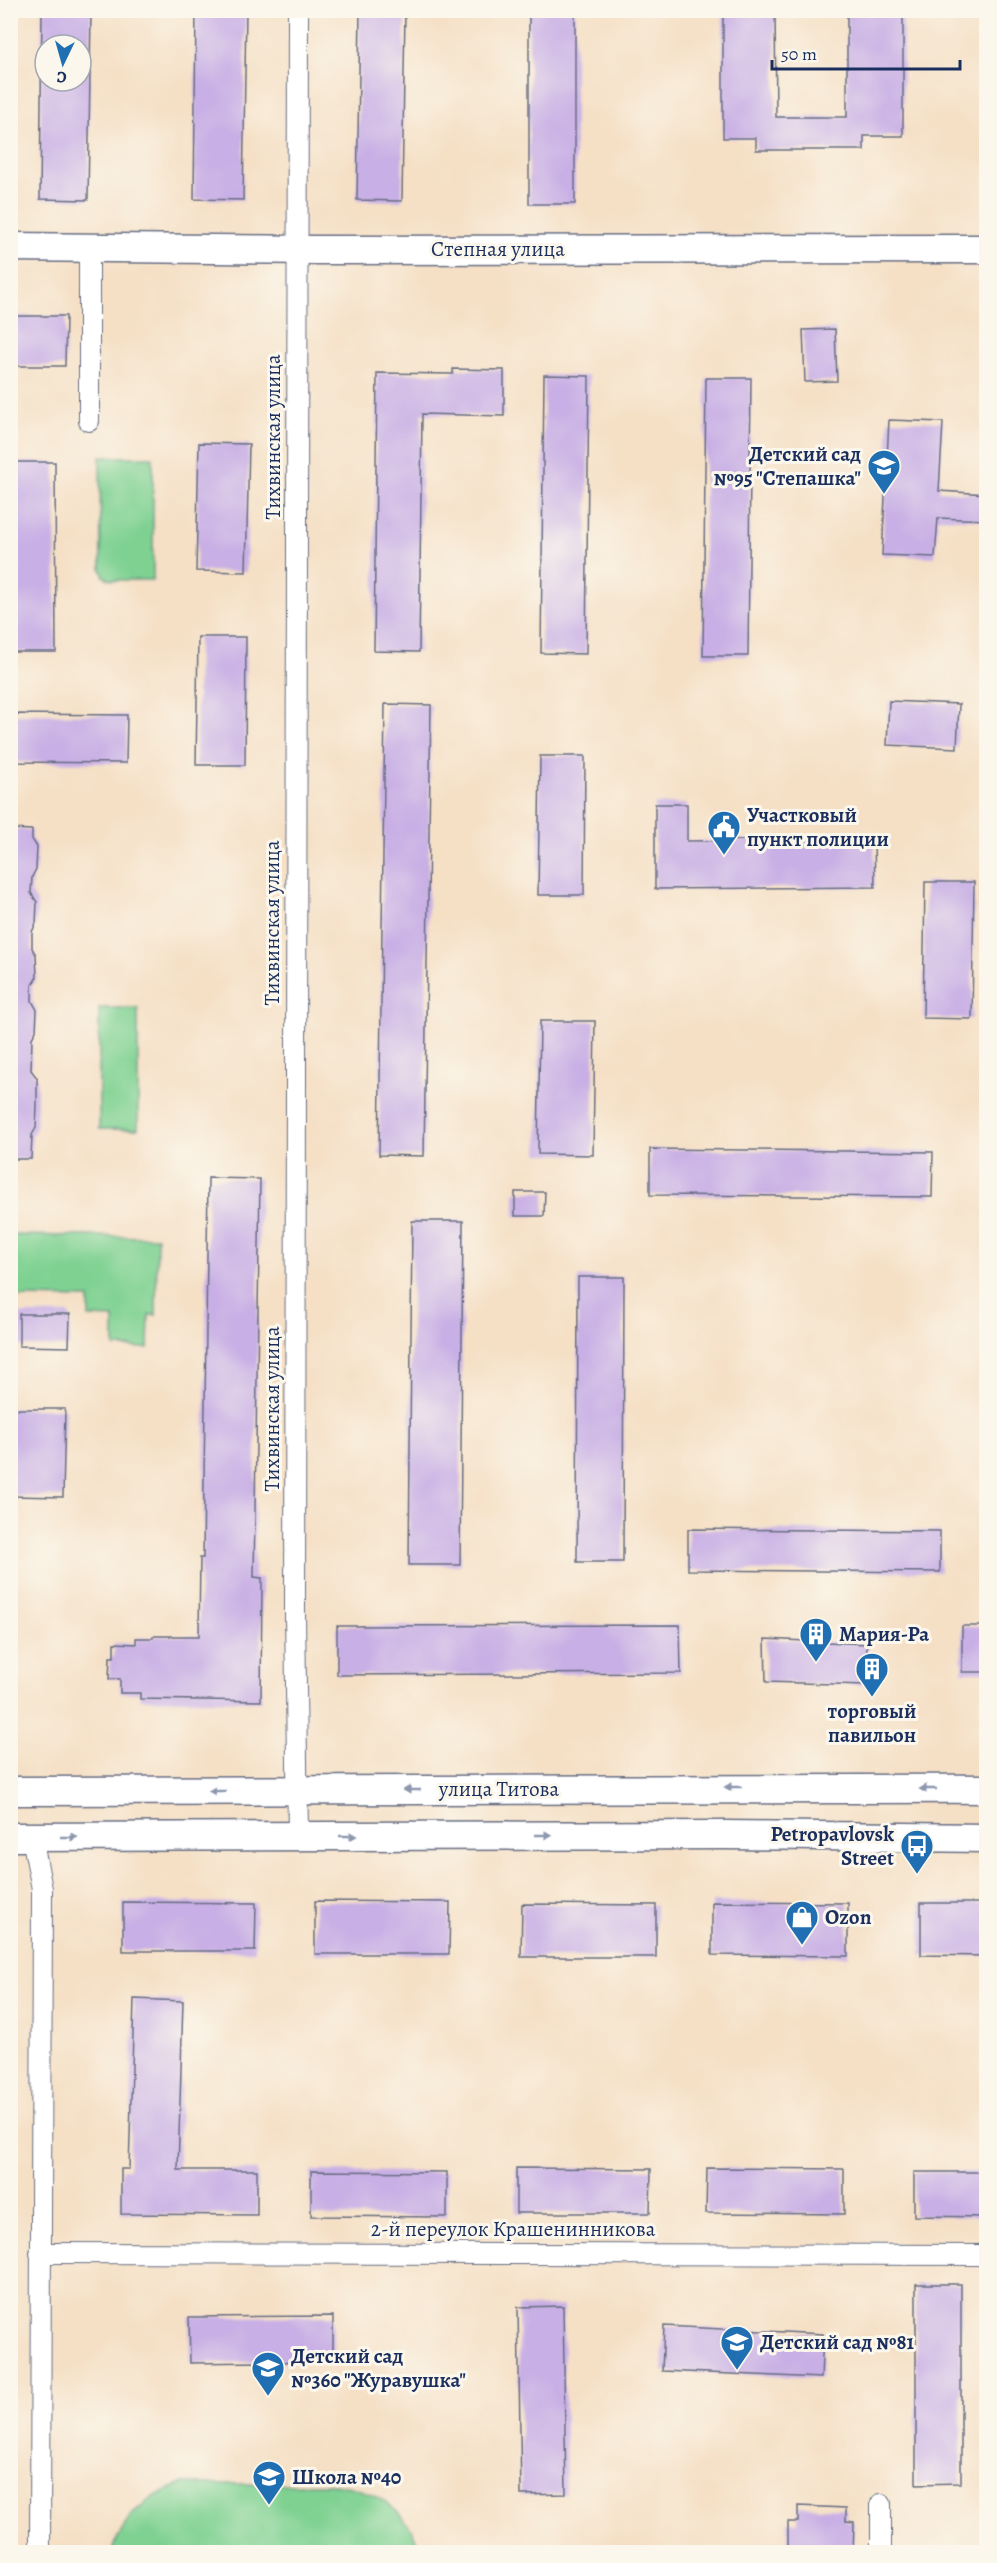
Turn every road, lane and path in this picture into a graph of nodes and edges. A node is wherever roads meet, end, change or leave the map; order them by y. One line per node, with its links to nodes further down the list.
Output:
1 (298, 10): 5 (street, Тихвинская улица)
2 (10, 247): 3 (main road, Степная улица)
3 (89, 247): 5 (main road, Степная улица); 6 (street)
4 (987, 249): 5 (main road, Степная улица)
5 (297, 250): 9 (street, Тихвинская улица)
6 (89, 421)
7 (987, 1789): 9 (main road, улица Титова, one-way to 9)
8 (10, 1791): 9 (main road, улица Титова, one-way to 8)
9 (297, 1791): 10 (street, Тихвинская улица)
10 (298, 1836): 11 (main road, one-way to 10); 12 (main road, one-way to 12)
11 (21, 1837): 13 (street)
12 (987, 1838)
13 (40, 2253): 14 (street, 2-й переулок Крашенинникова); 16 (street)
14 (987, 2255)
15 (881, 2504): 17 (street)
16 (40, 2553)
17 (880, 2553)

